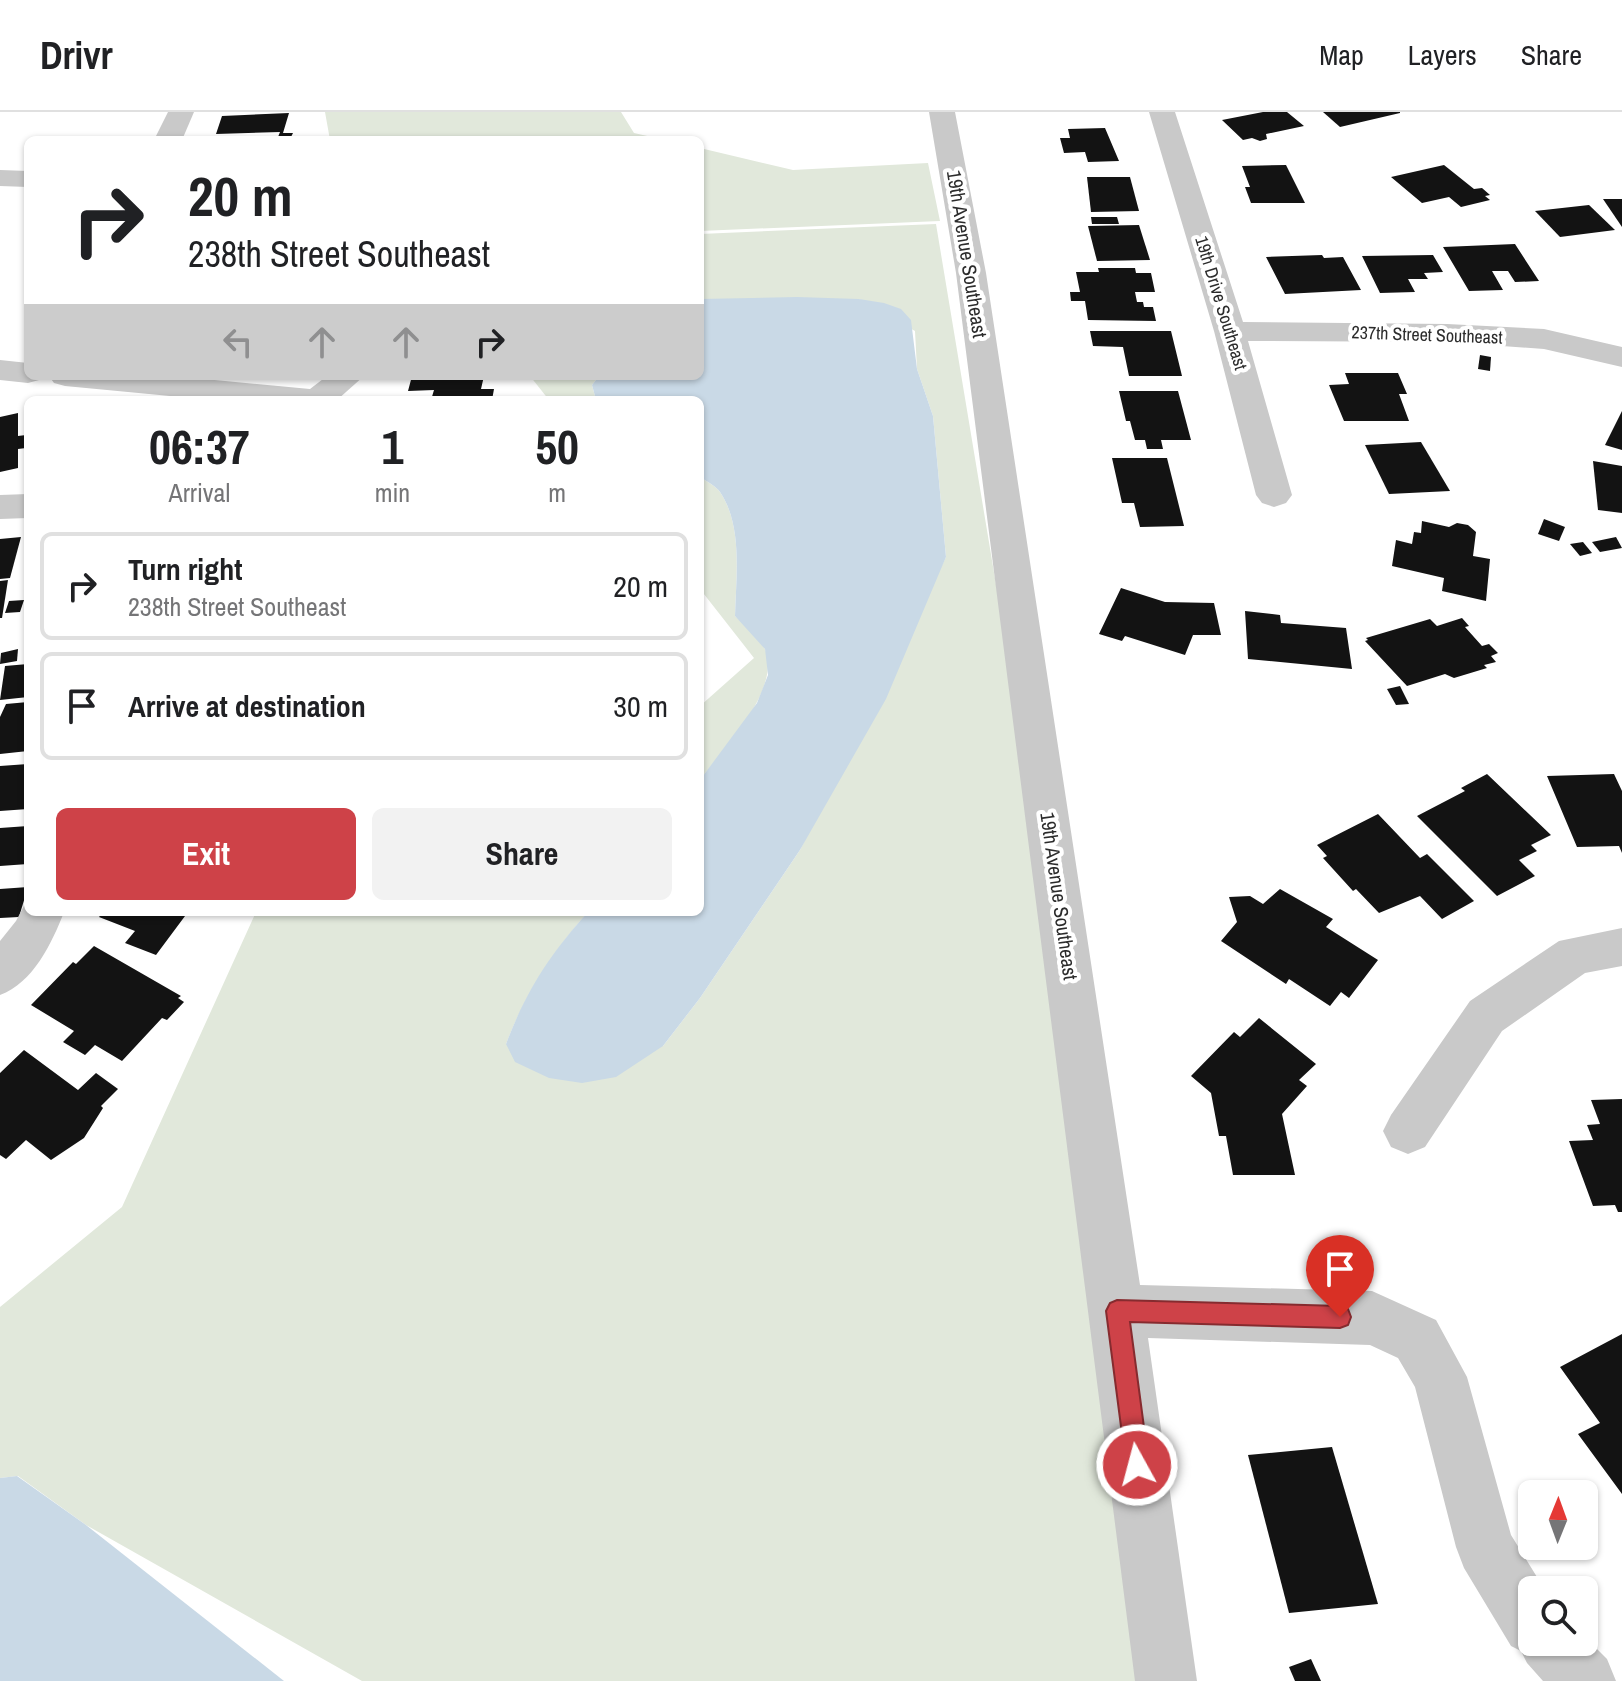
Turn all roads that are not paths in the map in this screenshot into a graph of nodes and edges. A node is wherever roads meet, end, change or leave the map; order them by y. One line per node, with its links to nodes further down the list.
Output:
1 (181, 112): 4 (street)
2 (942, 112): 23 (street, 19th Avenue Southeast)
3 (1162, 112): 7 (street, 19th Drive Southeast)
4 (170, 136)
5 (0, 178): 6 (street)
6 (24, 179)
7 (1230, 331): 8 (street, 237th Street Southeast); 16 (street, 19th Drive Southeast)
8 (1622, 357)
9 (0, 370): 10 (street)
10 (24, 373)
11 (124, 380): 13 (street)
12 (343, 380): 15 (street)
13 (272, 390): 14 (street)
14 (300, 396)
15 (323, 396)
16 (1274, 495)
17 (24, 506): 18 (street)
18 (0, 507)
19 (40, 916): 21 (street)
20 (1622, 947): 22 (street)
21 (0, 975)
22 (1408, 1131)
23 (1117, 1311): 24 (street); 26 (street, 19th Avenue Southeast)
24 (1518, 1602)
25 (1561, 1656): 27 (street)
26 (1166, 1681)
27 (1585, 1681)

